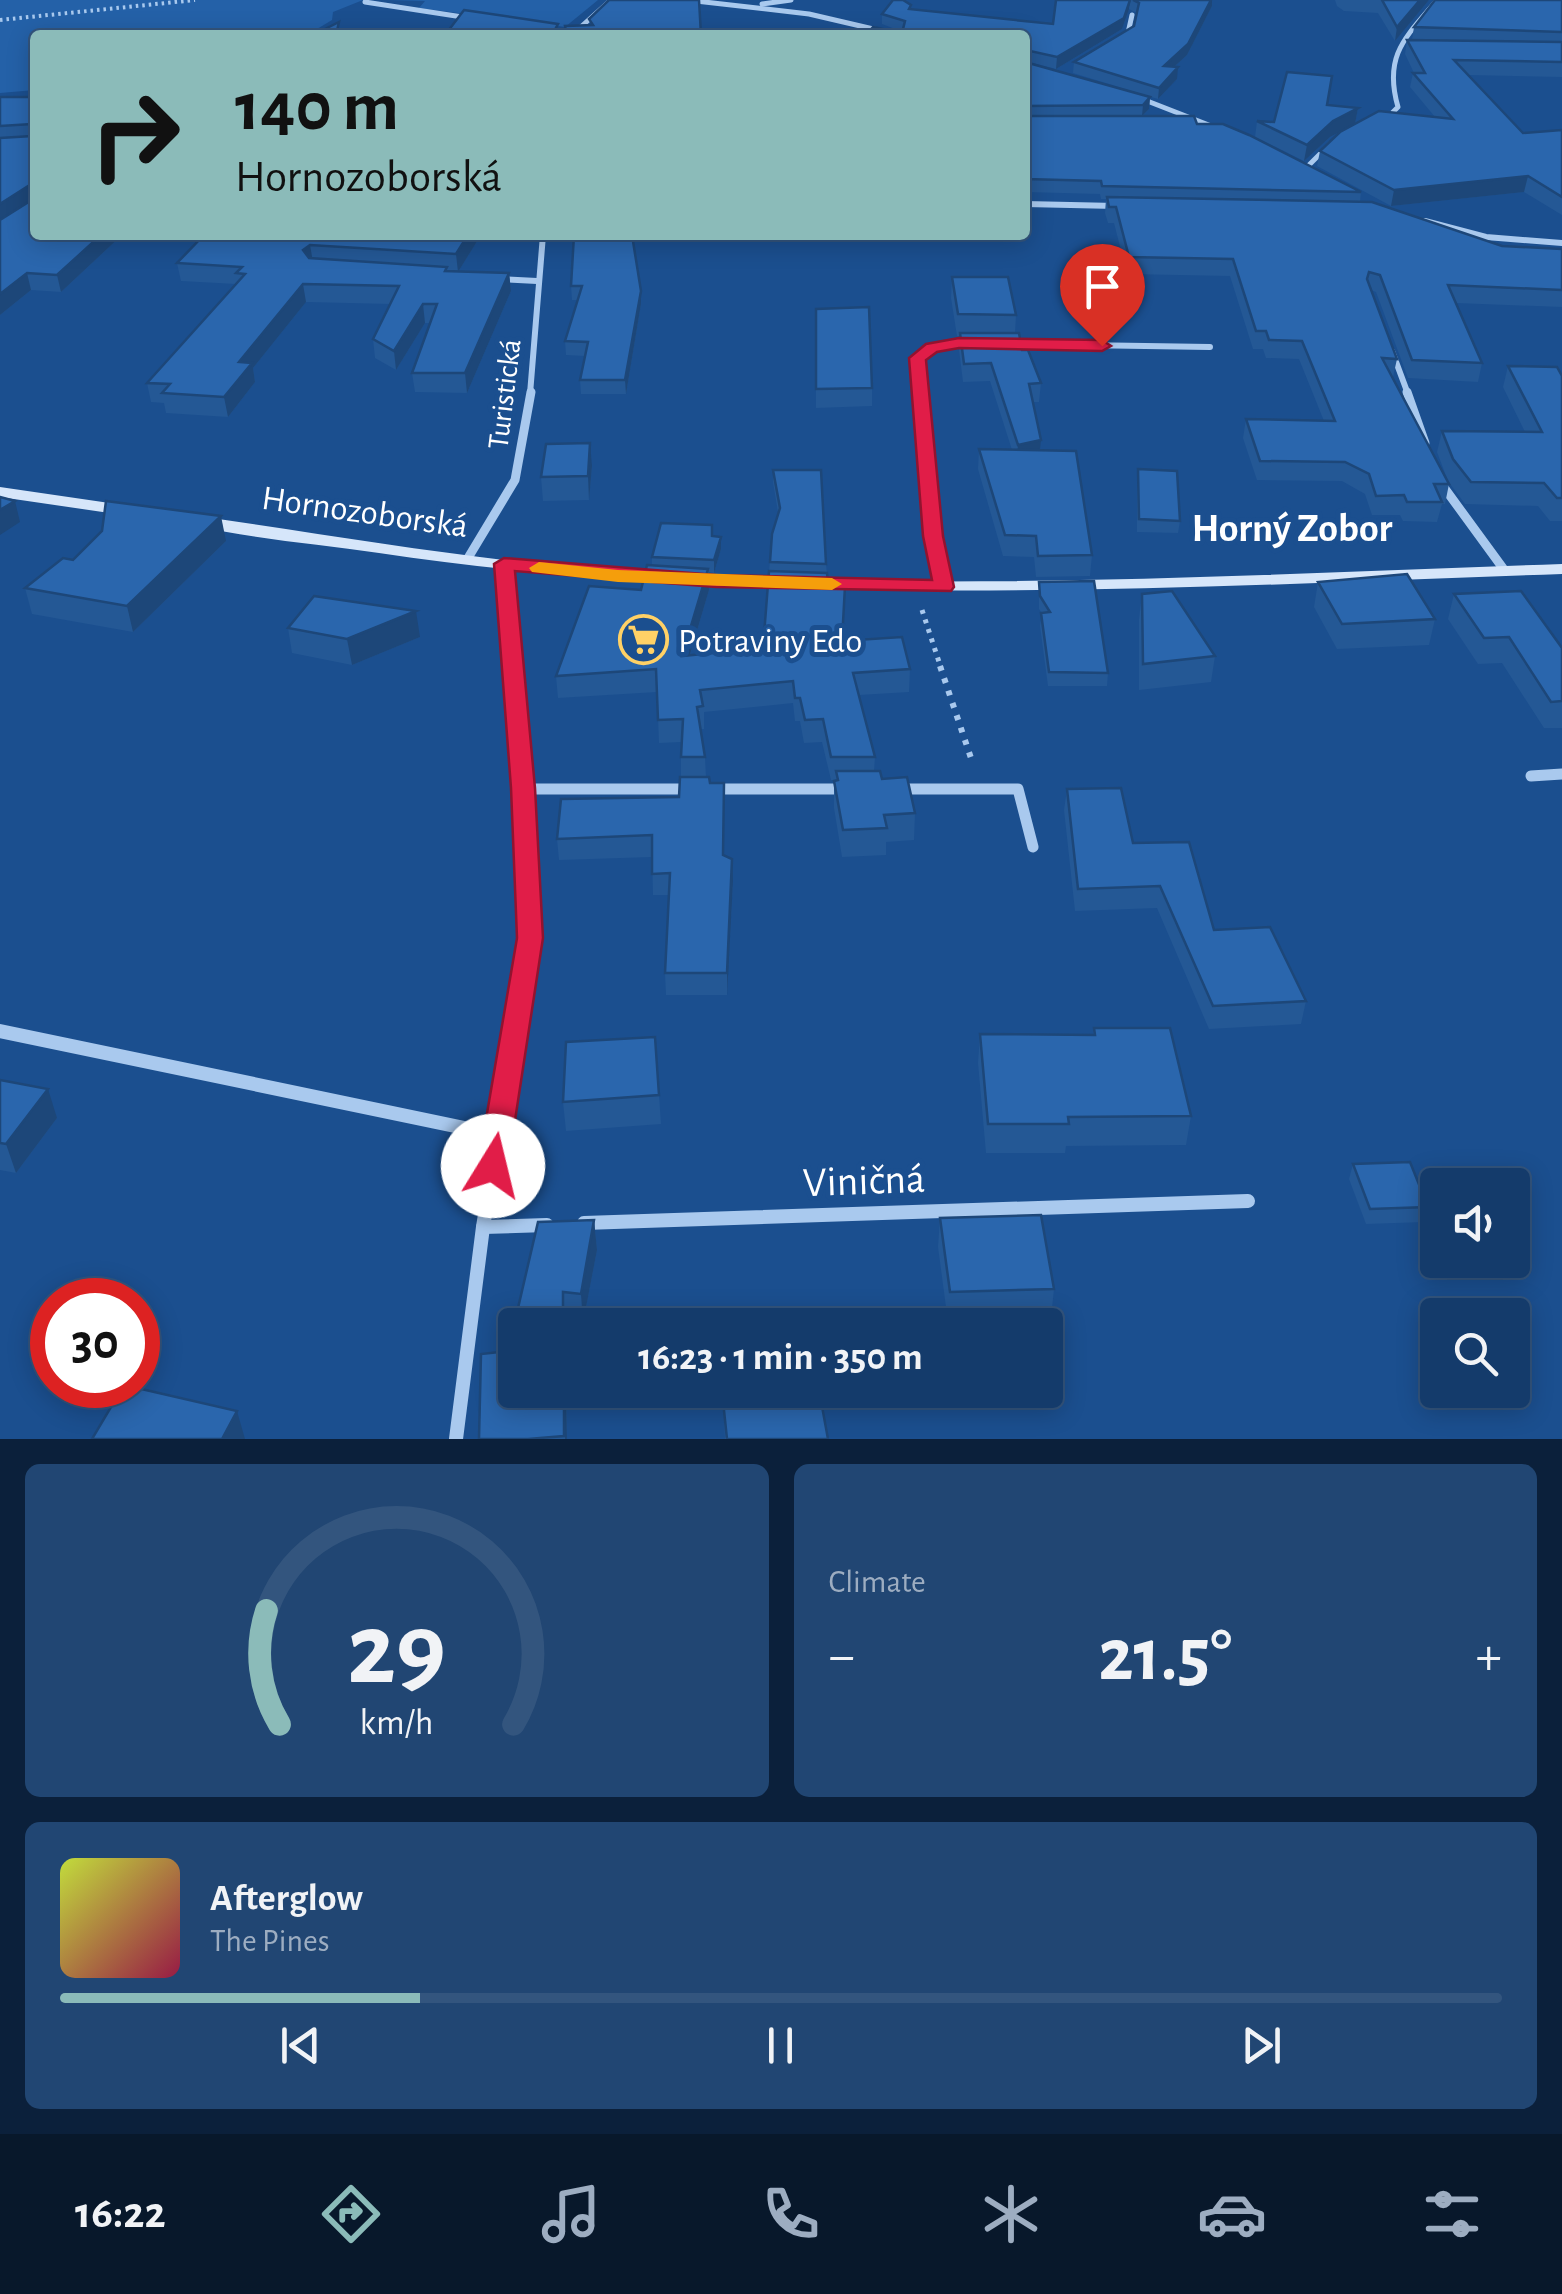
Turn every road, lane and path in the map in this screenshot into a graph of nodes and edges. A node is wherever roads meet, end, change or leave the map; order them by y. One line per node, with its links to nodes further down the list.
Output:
1 (195, 0): 10 (path)
2 (612, 0): 11 (street)
3 (687, 0): 7 (street)
4 (791, 0): 7 (street)
5 (1437, 0): 14 (street)
6 (365, 2): 9 (street)
7 (746, 6): 12 (street)
8 (1132, 15): 13 (street)
9 (479, 19)
10 (0, 20)
11 (578, 30)
12 (878, 30)
13 (1114, 41)
14 (1395, 48): 15 (street); 19 (street)
15 (1414, 48)
16 (1124, 92): 17 (street)
17 (1203, 122): 18 (street); 20 (street)
18 (1167, 123)
19 (1372, 124)
20 (1220, 130)
21 (1334, 142): 23 (street)
22 (1289, 160): 23 (street)
23 (1306, 168): 24 (street)
24 (1320, 176)
25 (1030, 204): 26 (street)
26 (1120, 206)
27 (1420, 220): 29 (street)
28 (542, 240): 31 (street, Turistická)
29 (1562, 243)
30 (482, 279): 31 (street)
31 (537, 281): 41 (street, Turistická)
32 (978, 344): 45 (street)
33 (997, 344): 35 (street)
34 (1390, 346): 36 (street)
35 (1210, 347)
36 (1428, 450)
37 (1434, 467): 44 (street)
38 (0, 492): 39 (street)
39 (154, 514)
40 (173, 517): 41 (street, Hornozoborská)
41 (468, 558): 42 (street, Hornozoborská)
42 (504, 564): 45 (street, Hornozoborská); 49 (street)
43 (1562, 569): 44 (street, Hornozoborská)
44 (1505, 571): 45 (street, Hornozoborská)
45 (944, 587)
46 (922, 608): 52 (path)
47 (1562, 774): 48 (street)
48 (1531, 776)
49 (523, 788): 50 (street); 55 (street)
50 (862, 789)
51 (882, 789): 52 (street)
52 (982, 789): 53 (street)
53 (1033, 846)
54 (0, 1031): 55 (street)
55 (498, 1135): 57 (street)
56 (1248, 1201): 57 (street, Viničná)
57 (483, 1227): 58 (street)
58 (456, 1439)

